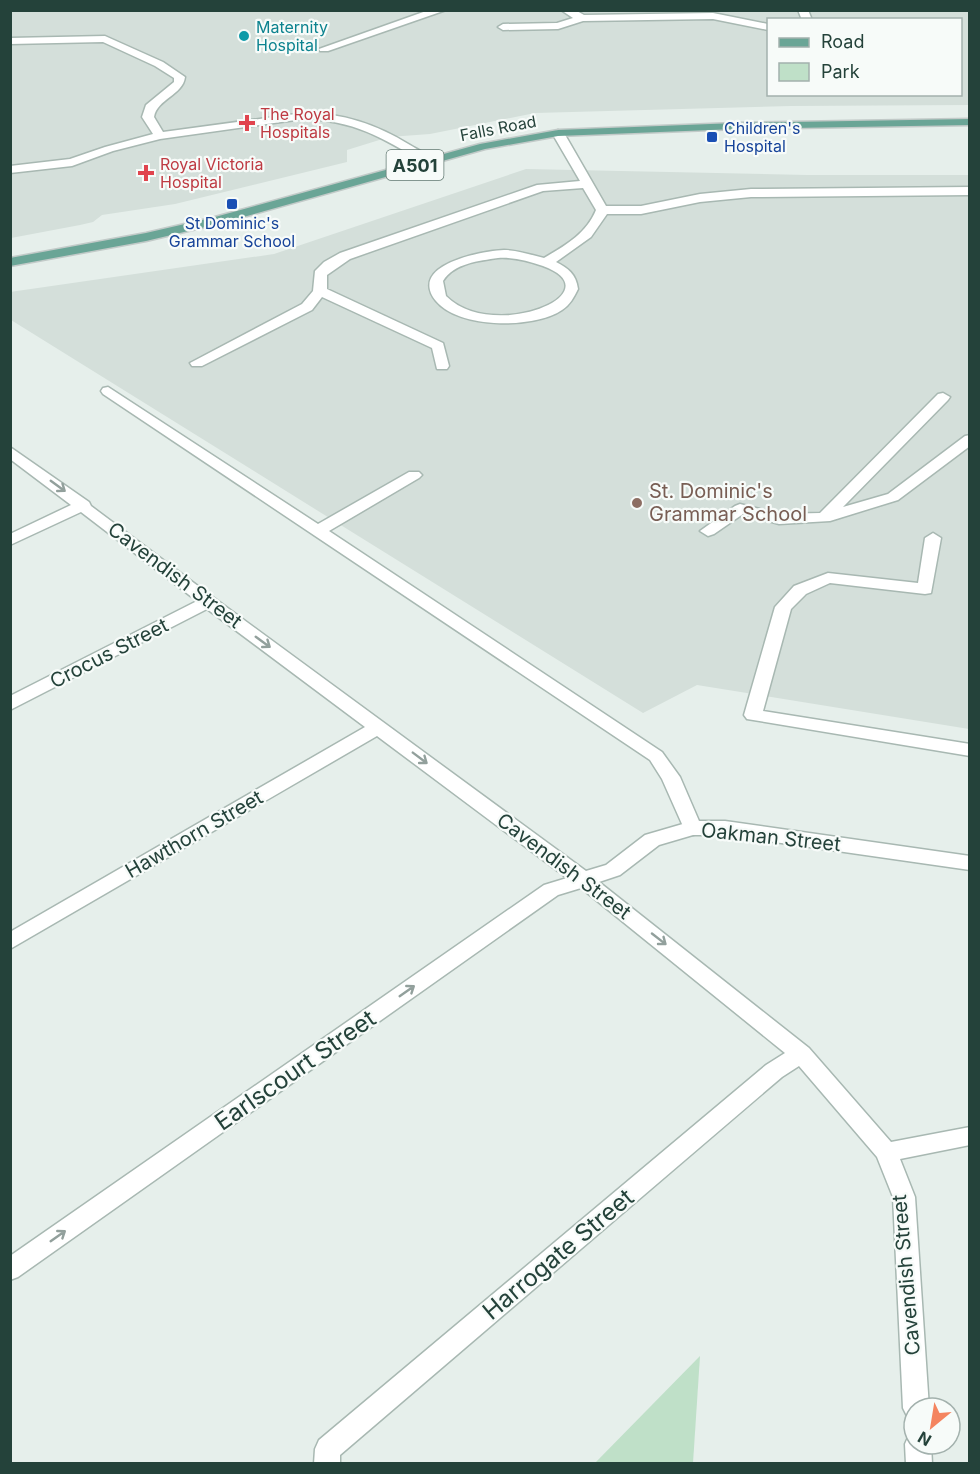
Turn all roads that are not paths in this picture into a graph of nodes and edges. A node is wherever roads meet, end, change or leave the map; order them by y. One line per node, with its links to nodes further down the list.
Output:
1 (441, 10): 8 (street)
2 (566, 10): 4 (street)
3 (729, 14): 4 (street); 6 (street)
4 (582, 18): 5 (street)
5 (503, 27)
6 (767, 27)
7 (10, 41): 11 (street)
8 (324, 49)
9 (969, 122): 10 (main road, Falls Road / A501)
10 (558, 133): 12 (main road, Falls Road / A501); 14 (street)
11 (160, 136): 12 (street); 13 (street)
12 (428, 162): 17 (main road, Falls Road / A501)
13 (10, 170)
14 (588, 183): 16 (street); 19 (street)
15 (969, 191): 16 (street)
16 (602, 210): 18 (street)
17 (10, 262)
18 (548, 262): 18 (street)
19 (320, 291): 20 (street); 21 (street)
20 (197, 363)
21 (442, 366)
22 (108, 391): 29 (street)
23 (943, 397): 28 (street)
24 (969, 440): 28 (street)
25 (10, 451): 27 (street, Cavendish Street, one-way to 27)
26 (414, 475): 29 (street)
27 (84, 505): 32 (street); 33 (street, Cavendish Street)
28 (824, 518): 30 (street)
29 (317, 531): 37 (street)
30 (708, 531)
31 (933, 538): 36 (street)
32 (10, 540)
33 (208, 602): 34 (street, Crocus Street); 35 (street, Cavendish Street, one-way to 35)
34 (10, 704)
35 (378, 727): 39 (street, Cavendish Street, one-way to 39); 40 (street, Hawthorn Street)
36 (969, 750)
37 (693, 828): 38 (street, Oakman Street); 39 (street, Oakman Street)
38 (969, 863)
39 (584, 880): 41 (street, Cavendish Street, one-way to 41); 44 (street, Earlscourt Street, one-way to 39)
40 (10, 942)
41 (801, 1054): 43 (street, Cavendish Street); 46 (street, Harrogate Street)
42 (969, 1136): 43 (street)
43 (886, 1152): 45 (street, Cavendish Street)
44 (10, 1270)
45 (915, 1396)
46 (327, 1464)

